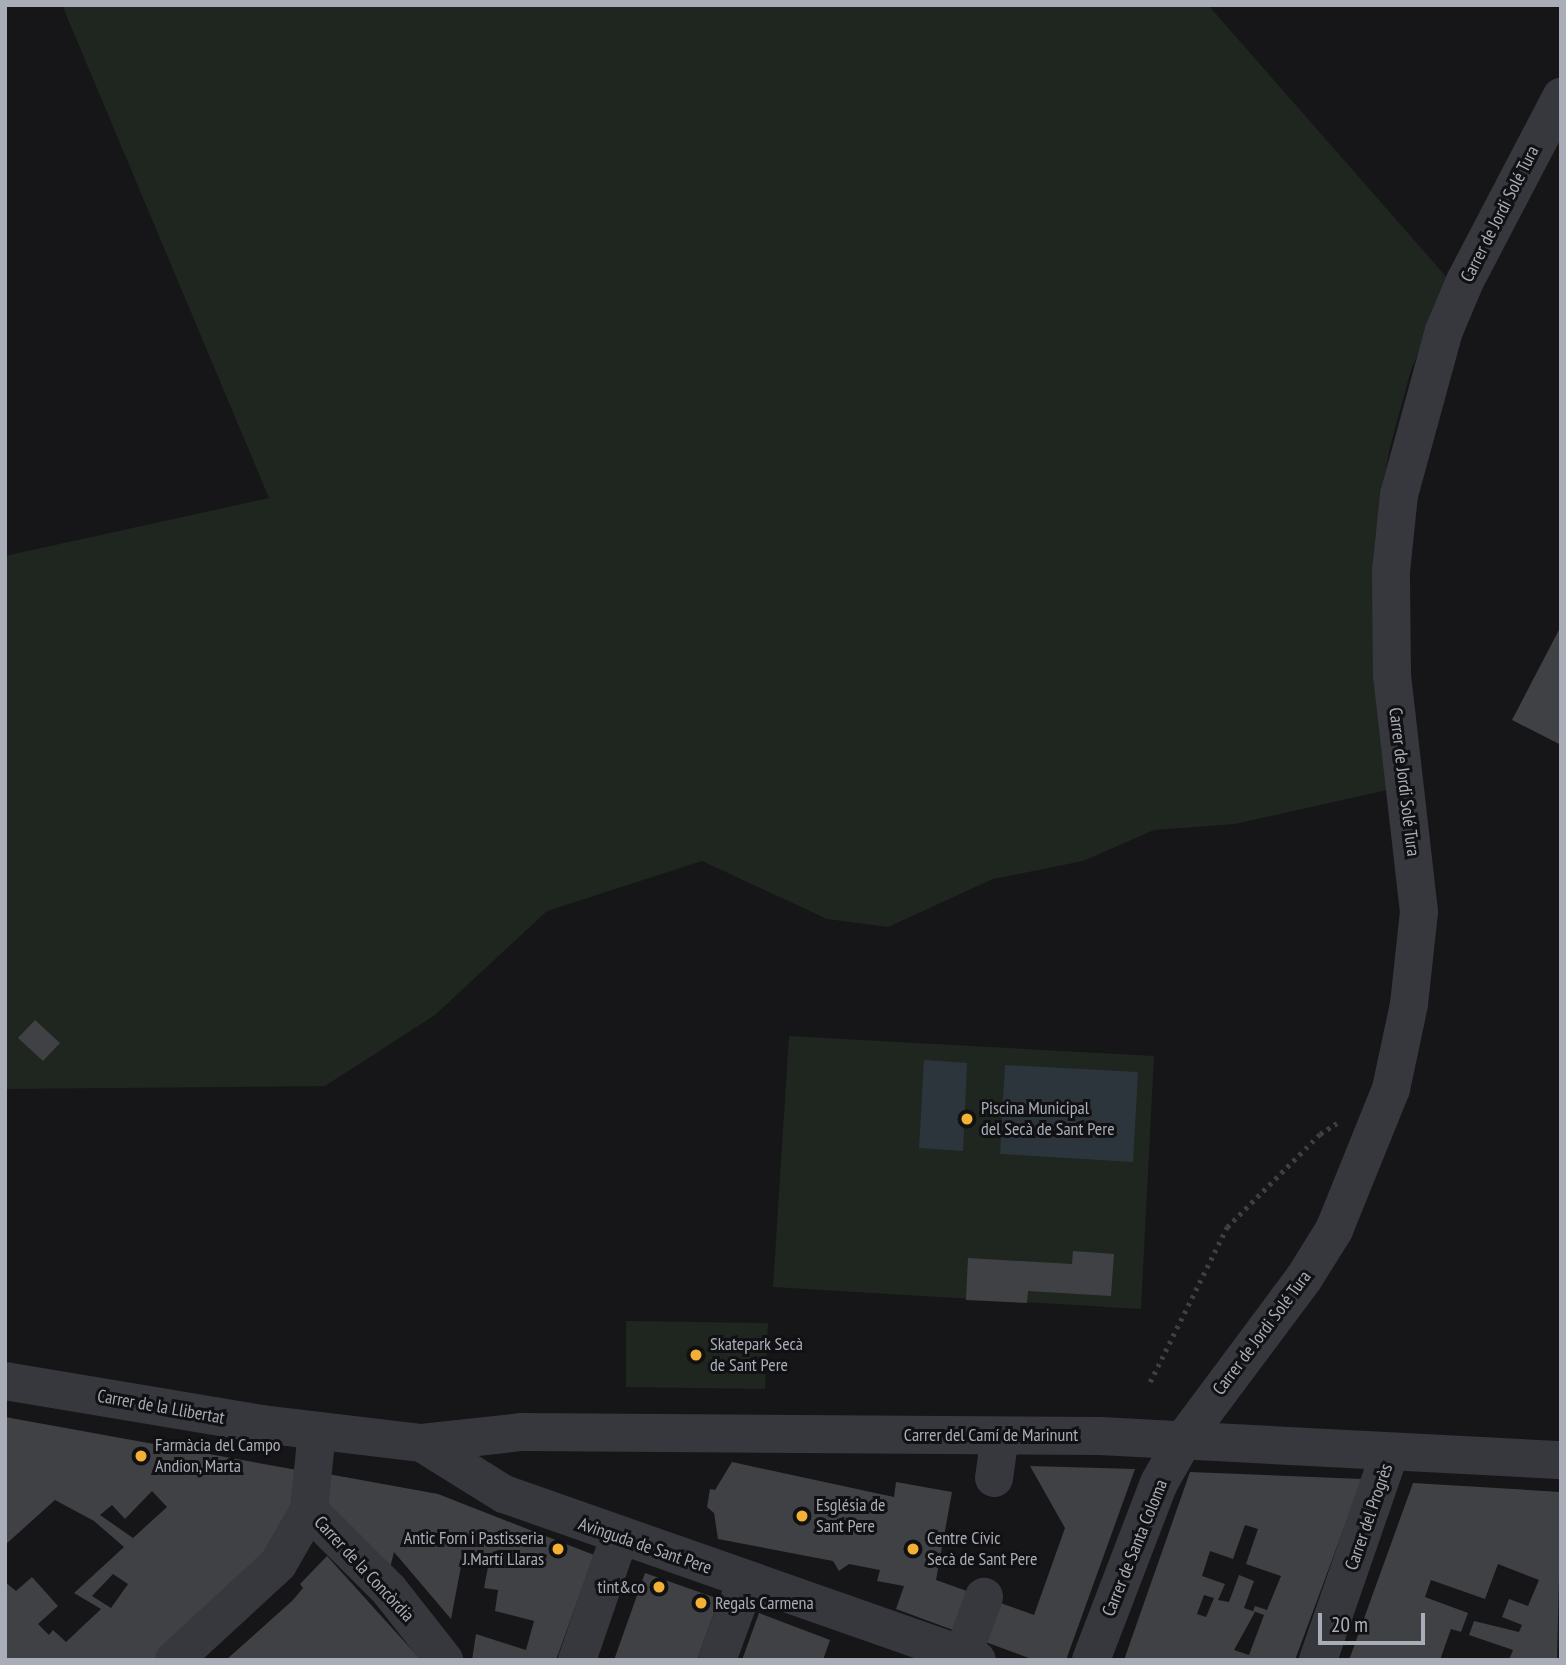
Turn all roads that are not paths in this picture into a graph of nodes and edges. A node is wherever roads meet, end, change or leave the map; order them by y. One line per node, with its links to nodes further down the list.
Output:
1 (1561, 97): 5 (street, Carrer de Jordi Solé Tura)
2 (5, 1381): 3 (street, Carrer de la Llibertat)
3 (317, 1431): 6 (street, Avinguda de Sant Pere); 10 (street)
4 (1000, 1436): 5 (street, Carrer del Camí de Marinunt); 6 (street, Carrer del Camí de Marinunt); 9 (street)
5 (1184, 1439): 7 (street, Carrer del Camí de Marinunt); 19 (street, Carrer de Santa Coloma)
6 (422, 1443): 11 (street, Avinguda de Sant Pere)
7 (1390, 1452): 8 (street, Carrer del Camí de Marinunt); 20 (street, Carrer del Progrès)
8 (1561, 1460)
9 (994, 1478)
10 (309, 1510): 15 (street); 16 (street, Carrer de la Concòrdia)
11 (620, 1538): 12 (street, Avinguda de Sant Pere); 17 (street)
12 (746, 1581): 14 (street, Avinguda de Sant Pere); 18 (street)
13 (984, 1597): 14 (street)
14 (970, 1657)
15 (174, 1660)
16 (444, 1660)
17 (577, 1660)
18 (717, 1660)
19 (1091, 1660)
20 (1318, 1660)

